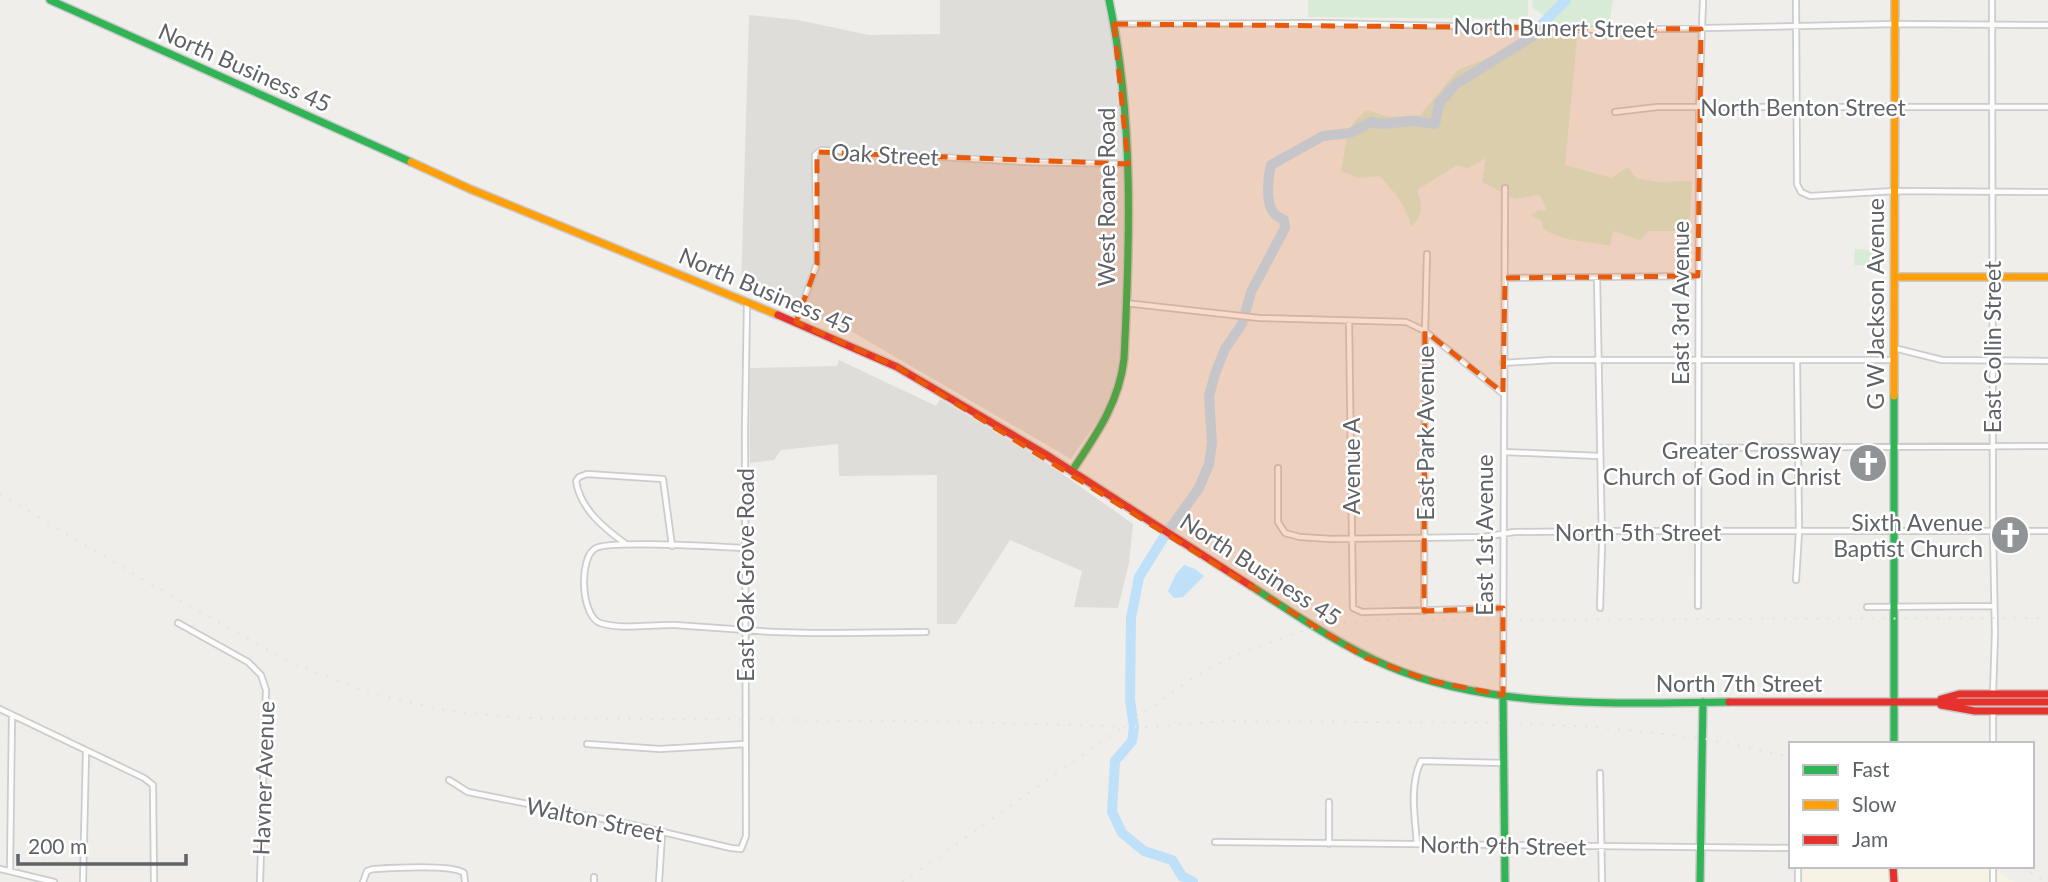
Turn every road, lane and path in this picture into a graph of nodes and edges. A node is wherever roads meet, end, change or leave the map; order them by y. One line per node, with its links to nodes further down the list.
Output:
1 (50, 0): 31 (main road, North Business 45)
2 (1109, 0): 7 (main road, West Roane Road)
3 (1703, 0): 12 (street, East 3rd Avenue)
4 (1796, 0): 10 (street)
5 (1895, 0): 8 (main road, G W Jackson Avenue)
6 (1992, 0): 9 (street, East Collin Street)
7 (1114, 24): 12 (street, North Bunert Street); 19 (main road, West Roane Road)
8 (1895, 24): 9 (street, North Bunert Street); 10 (street, North Bunert Street); 13 (main road, G W Jackson Avenue)
9 (1993, 24): 11 (street, North Bunert Street); 15 (street, East Collin Street)
10 (1797, 25): 12 (street, North Bunert Street); 14 (street)
11 (2048, 26)
12 (1701, 29): 17 (street, East 3rd Avenue)
13 (1895, 106): 14 (street, North Benton Street); 15 (street, North Benton Street); 21 (main road, G W Jackson Avenue)
14 (1797, 107): 17 (street, North Benton Street); 21 (street)
15 (1992, 107): 16 (street, North Benton Street); 22 (street, East Collin Street)
16 (2048, 107)
17 (1699, 108): 18 (street, North Benton Street); 25 (street, East 3rd Avenue)
18 (1615, 112)
19 (1128, 164): 32 (main road, West Roane Road); 34 (street, Oak Street)
20 (1505, 188): 29 (street, East 1st Avenue)
21 (1894, 191): 22 (street); 27 (main road, G W Jackson Avenue)
22 (1992, 192): 23 (street); 30 (street, East Collin Street)
23 (2048, 192)
24 (1427, 254): 35 (street, East Park Avenue)
25 (1698, 275): 26 (street); 39 (street, East 3rd Avenue)
26 (1597, 277): 29 (street); 38 (street)
27 (1895, 277): 30 (main road); 36 (main road, G W Jackson Avenue)
28 (2048, 277): 30 (main road)
29 (1505, 278): 43 (street, East 1st Avenue)
30 (1992, 278): 41 (street, East Collin Street)
31 (747, 302): 34 (main road, North Business 45); 65 (street, East Oak Grove Road)
32 (1125, 303): 33 (street, West Roane Road); 53 (main road)
33 (1349, 321): 35 (street, West Roane Road); 62 (street, Avenue A)
34 (796, 322): 53 (main road, North Business 45)
35 (1424, 331): 44 (street, West Roane Road); 61 (street, East Park Avenue)
36 (1894, 348): 37 (main road, G W Jackson Avenue); 41 (street)
37 (1894, 360): 40 (street); 49 (main road, G W Jackson Avenue)
38 (1599, 361): 39 (street); 43 (street); 51 (street)
39 (1699, 361): 40 (street); 47 (street, East 3rd Avenue)
40 (1797, 361): 48 (street)
41 (1993, 361): 42 (street); 45 (street, East Collin Street)
42 (2048, 361)
43 (1503, 363): 44 (street, East 1st Avenue)
44 (1503, 393): 50 (street, East 1st Avenue)
45 (1993, 446): 46 (street); 49 (street); 56 (street, East Collin Street)
46 (2048, 446)
47 (1700, 448): 48 (street); 58 (street, East 3rd Avenue)
48 (1798, 448): 49 (street); 59 (street)
49 (1894, 448): 55 (main road, G W Jackson Avenue)
50 (1504, 452): 51 (street); 60 (street, East 1st Avenue)
51 (1599, 456): 54 (street)
52 (1278, 468): 62 (street, North 5th Street)
53 (1072, 471): 77 (main road, North Business 45)
54 (1602, 531): 58 (street, North 5th Street); 60 (street, North 5th Street); 71 (street)
55 (1894, 531): 56 (street, North 5th Street); 59 (street, North 5th Street); 72 (main road, G W Jackson Avenue)
56 (1993, 531): 57 (street, North 5th Street); 68 (street, East Collin Street)
57 (2048, 531)
58 (1699, 532): 59 (street, North 5th Street); 67 (street, East 3rd Avenue)
59 (1799, 532): 66 (street)
60 (1504, 534): 61 (street, North 5th Street); 70 (street, East 1st Avenue)
61 (1425, 537): 62 (street, North 5th Street); 73 (street, East Park Avenue)
62 (1351, 539): 73 (street, Avenue A)
63 (627, 545): 64 (street); 64 (street); 75 (street)
64 (672, 546): 65 (street)
65 (745, 548): 75 (street, East Oak Grove Road)
66 (1797, 580)
67 (1698, 606)
68 (1994, 606): 72 (street); 78 (street, East Collin Street)
69 (1867, 607): 72 (street)
70 (1503, 608): 73 (street); 80 (street, East 1st Avenue)
71 (1600, 608)
72 (1895, 608): 82 (main road, G W Jackson Avenue)
73 (1424, 611)
74 (178, 623): 112 (street, Havner Avenue)
75 (746, 630): 76 (street); 92 (street, East Oak Grove Road)
76 (926, 632)
77 (1431, 681): 80 (main road, North 7th Street)
78 (1993, 694): 79 (main road); 83 (main road)
79 (2048, 694)
80 (1503, 695): 81 (main road, North 7th Street); 94 (main road, East 1st Avenue)
81 (1703, 702): 82 (main road, North 7th Street); 105 (main road)
82 (1894, 702): 83 (main road, North 7th Street); 89 (main road, G W Jackson Avenue)
83 (1931, 702): 84 (main road, North 7th Street); 86 (main road)
84 (2048, 702)
85 (0, 709): 88 (street)
86 (1993, 711): 87 (main road); 90 (street)
87 (2048, 711)
88 (12, 715): 93 (street); 108 (street)
89 (1894, 742)
90 (1993, 742)
91 (587, 744): 92 (street)
92 (745, 744): 104 (street, East Oak Grove Road)
93 (86, 752): 110 (street); 111 (street)
94 (1504, 763): 101 (street); 102 (main road, East 1st Avenue)
95 (1600, 773): 103 (street)
96 (449, 780): 98 (street, Walton Street)
97 (1329, 802): 100 (street)
98 (663, 834): 104 (street, Walton Street); 115 (street)
99 (1214, 842): 100 (street, North 9th Street)
100 (1329, 844): 101 (street, North 9th Street)
101 (1418, 844): 102 (street, North 9th Street)
102 (1504, 845): 103 (street, North 9th Street); 116 (main road, East 1st Avenue)
103 (1602, 846): 105 (street, North 9th Street); 117 (street)
104 (743, 847)
105 (1700, 848): 106 (street, North 9th Street); 118 (main road)
106 (1789, 848)
107 (0, 869): 108 (street)
108 (10, 871): 109 (street)
109 (54, 882)
110 (83, 882)
111 (154, 882)
112 (261, 882)
113 (363, 882): 114 (street)
114 (465, 882)
115 (659, 882)
116 (1505, 882)
117 (1602, 882)
118 (1700, 882)

